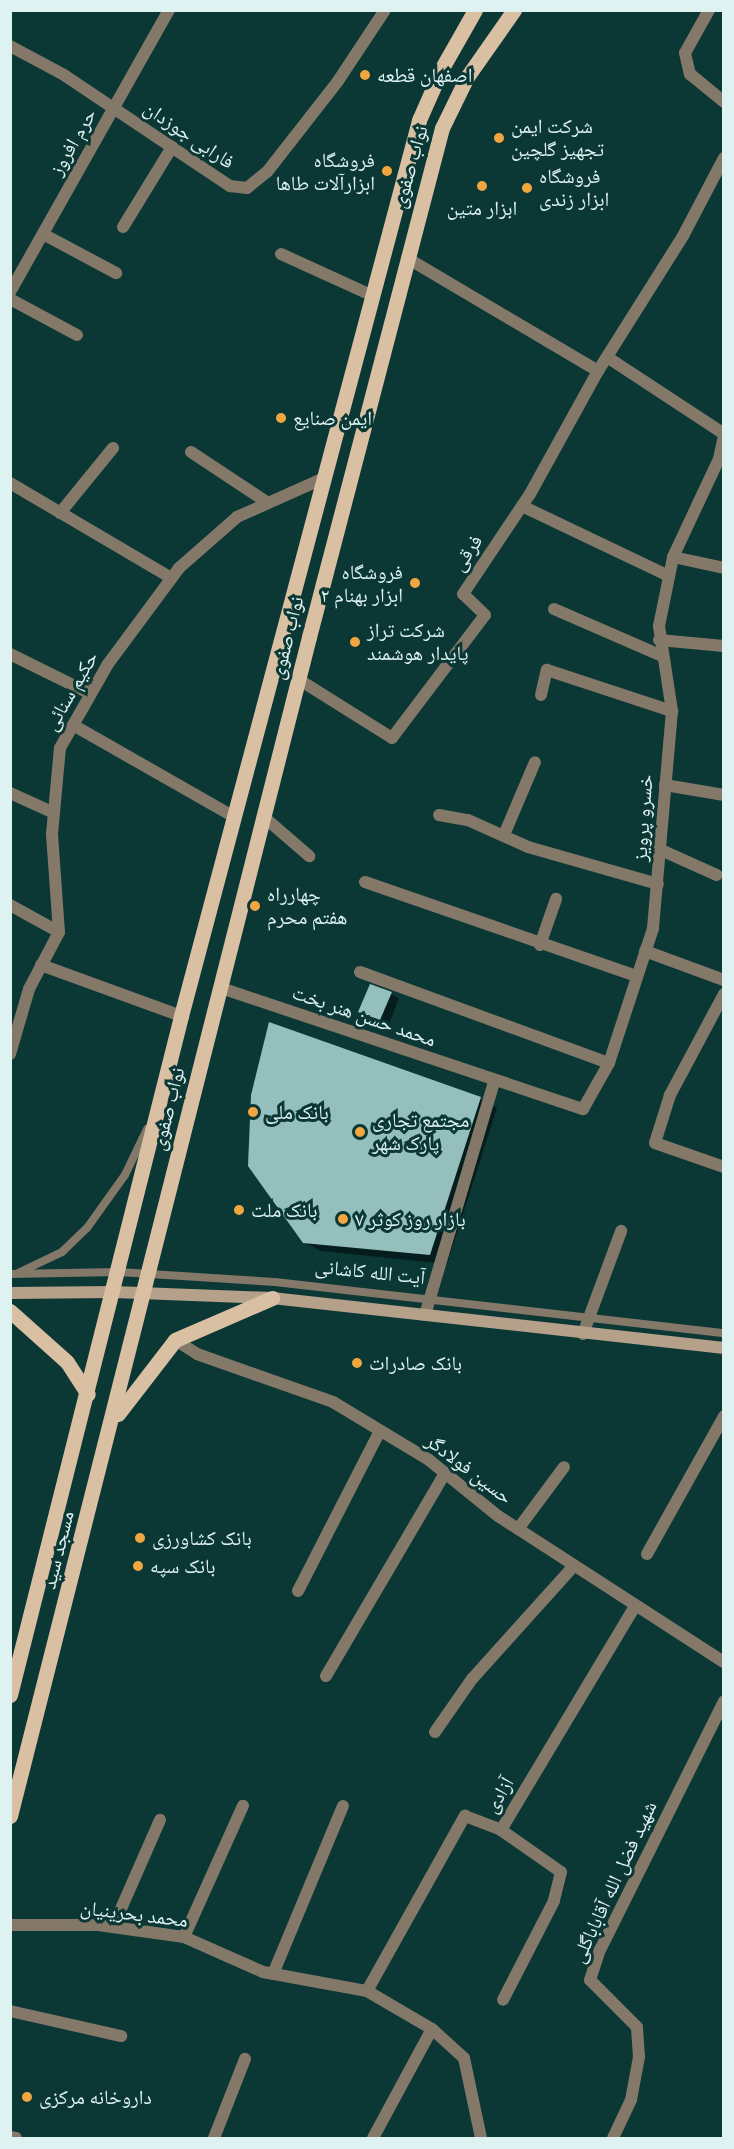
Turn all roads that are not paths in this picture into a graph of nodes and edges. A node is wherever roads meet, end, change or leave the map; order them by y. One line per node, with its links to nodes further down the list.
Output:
1 (169, 10): 8 (street, حرم افروز)
2 (385, 10): 9 (street, فارابی جوزدان)
3 (514, 10): 14 (main road, نواب صفوی)
4 (709, 10): 7 (street)
5 (472, 12): 17 (main road, نواب صفوی)
6 (10, 46): 8 (street, فارابی جوزدان)
7 (723, 102)
8 (115, 109): 9 (street, فارابی جوزدان); 12 (street, حرم افروز)
9 (172, 147): 11 (street)
10 (723, 158): 20 (street, فرقی)
11 (123, 227)
12 (43, 234): 15 (street); 16 (street, حرم افروز)
13 (281, 254): 17 (street)
14 (407, 258): 21 (street); 40 (main road, نواب صفوی)
15 (116, 273)
16 (10, 292)
17 (373, 296): 26 (main road, نواب صفوی)
18 (10, 298): 19 (street)
19 (77, 335)
20 (607, 357): 21 (street, فرقی); 22 (street)
21 (598, 371): 29 (street, فرقی)
22 (723, 435): 25 (street, خسرو پرویز)
23 (112, 448): 30 (street)
24 (190, 452): 28 (street)
25 (721, 460): 31 (street, خسرو پرویز)
26 (324, 478): 28 (street, حکیم سنائی); 51 (main road, نواب صفوی)
27 (10, 483): 30 (street)
28 (268, 503): 34 (street, حکیم سنائی)
29 (522, 506): 33 (street); 40 (street, فرقی)
30 (60, 513): 34 (street)
31 (673, 557): 32 (street); 33 (street, خسرو پرویز)
32 (723, 568)
33 (669, 576): 36 (street, خسرو پرویز)
34 (171, 578): 41 (street, حکیم سنائی)
35 (554, 609): 39 (street)
36 (659, 640): 37 (street); 39 (street, خسرو پرویز)
37 (723, 646)
38 (10, 654): 41 (street)
39 (660, 655): 43 (street, خسرو پرویز)
40 (298, 679): 52 (main road, نواب صفوی)
41 (91, 694): 44 (street, حکیم سنائی)
42 (541, 695): 43 (street)
43 (672, 711): 46 (street, خسرو پرویز)
44 (73, 725): 49 (street, حکیم سنائی); 51 (street)
45 (535, 762): 53 (street)
46 (665, 785): 48 (street); 54 (street, خسرو پرویز)
47 (10, 793): 49 (street)
48 (723, 795)
49 (54, 813): 61 (street, حکیم سنائی)
50 (439, 814): 53 (street)
51 (234, 817): 70 (main road, نواب صفوی)
52 (264, 817): 55 (street); 68 (main road, نواب صفوی)
53 (504, 835): 58 (street)
54 (661, 850): 56 (street); 58 (street, خسرو پرویز)
55 (309, 856)
56 (717, 875)
57 (365, 882): 62 (street)
58 (658, 884): 63 (street, خسرو پرویز)
59 (556, 899): 62 (street)
60 (10, 905): 61 (street)
61 (58, 932): 64 (street, حکیم سنائی)
62 (540, 945): 66 (street)
63 (645, 951): 66 (street, خسرو پرویز); 67 (street)
64 (41, 965): 70 (street); 71 (street, حکیم سنائی)
65 (360, 972): 72 (street)
66 (637, 976): 72 (street, خسرو پرویز)
67 (723, 980)
68 (220, 988): 73 (street, محمد حسن هنر بخت); 79 (main road, نواب صفوی)
69 (723, 994): 75 (street)
70 (181, 1016): 74 (main road, نواب صفوی)
71 (10, 1054)
72 (609, 1063): 73 (street, خسرو پرویز)
73 (494, 1082): 84 (street)
74 (161, 1099): 77 (main road, نواب صفوی); 78 (lane)
75 (723, 1167)
76 (621, 1231): 87 (street)
77 (119, 1272): 78 (lane, آیت الله کاشانی); 79 (lane, آیت الله کاشانی); 80 (main road, نواب صفوی)
78 (13, 1274)
79 (150, 1274): 82 (main road, نواب صفوی); 84 (lane, آیت الله کاشانی)
80 (114, 1292): 81 (main road, آیت الله کاشانی); 82 (main road, آیت الله کاشانی); 92 (main road, مسجد سید)
81 (10, 1293)
82 (145, 1294): 83 (main road, آیت الله کاشانی); 94 (main road, مسجد سید)
83 (272, 1298): 86 (main road, آیت الله کاشانی); 90 (main road)
84 (429, 1298): 86 (street); 87 (lane, آیت الله کاشانی)
85 (10, 1311): 92 (main road)
86 (425, 1315): 89 (main road, آیت الله کاشانی)
87 (588, 1318): 88 (lane, آیت الله کاشانی); 89 (street)
88 (723, 1333)
89 (583, 1334): 91 (main road, آیت الله کاشانی)
90 (174, 1340): 94 (main road); 95 (street, حسین فولادگر)
91 (723, 1348)
92 (88, 1394): 105 (main road, مسجد سید)
93 (723, 1416): 99 (street)
94 (111, 1424): 110 (main road, مسجد سید)
95 (380, 1431): 97 (street, حسین فولادگر); 101 (street)
96 (564, 1467): 98 (street)
97 (445, 1473): 98 (street, حسین فولادگر); 104 (street)
98 (518, 1529): 100 (street, حسین فولادگر)
99 (647, 1554)
100 (573, 1567): 102 (street, حسین فولادگر); 107 (street)
101 (298, 1591)
102 (635, 1605): 103 (street, حسین فولادگر); 112 (street, آزادی)
103 (723, 1662)
104 (326, 1676)
105 (10, 1695)
106 (723, 1701): 128 (street, شهید فضل الله آقاباباگلی)
107 (435, 1732)
108 (243, 1806): 115 (street)
109 (343, 1806): 116 (street)
110 (10, 1816)
111 (160, 1820): 114 (street)
112 (501, 1830): 117 (street, آزادی); 118 (street)
113 (10, 1925): 114 (street, محمد بحرینیان)
114 (113, 1927): 115 (street, محمد بحرینیان)
115 (184, 1937): 116 (street, محمد بحرینیان)
116 (273, 1974): 117 (street, محمد بحرینیان)
117 (367, 1991): 120 (street, محمد بحرینیان)
118 (503, 2000)
119 (10, 2011): 121 (street)
120 (431, 2031): 126 (street); 127 (street, محمد بحرینیان)
121 (121, 2036)
122 (245, 2059): 125 (street)
123 (10, 2137): 124 (street)
124 (16, 2139)
125 (214, 2139)
126 (373, 2139)
127 (481, 2139)
128 (613, 2139)

